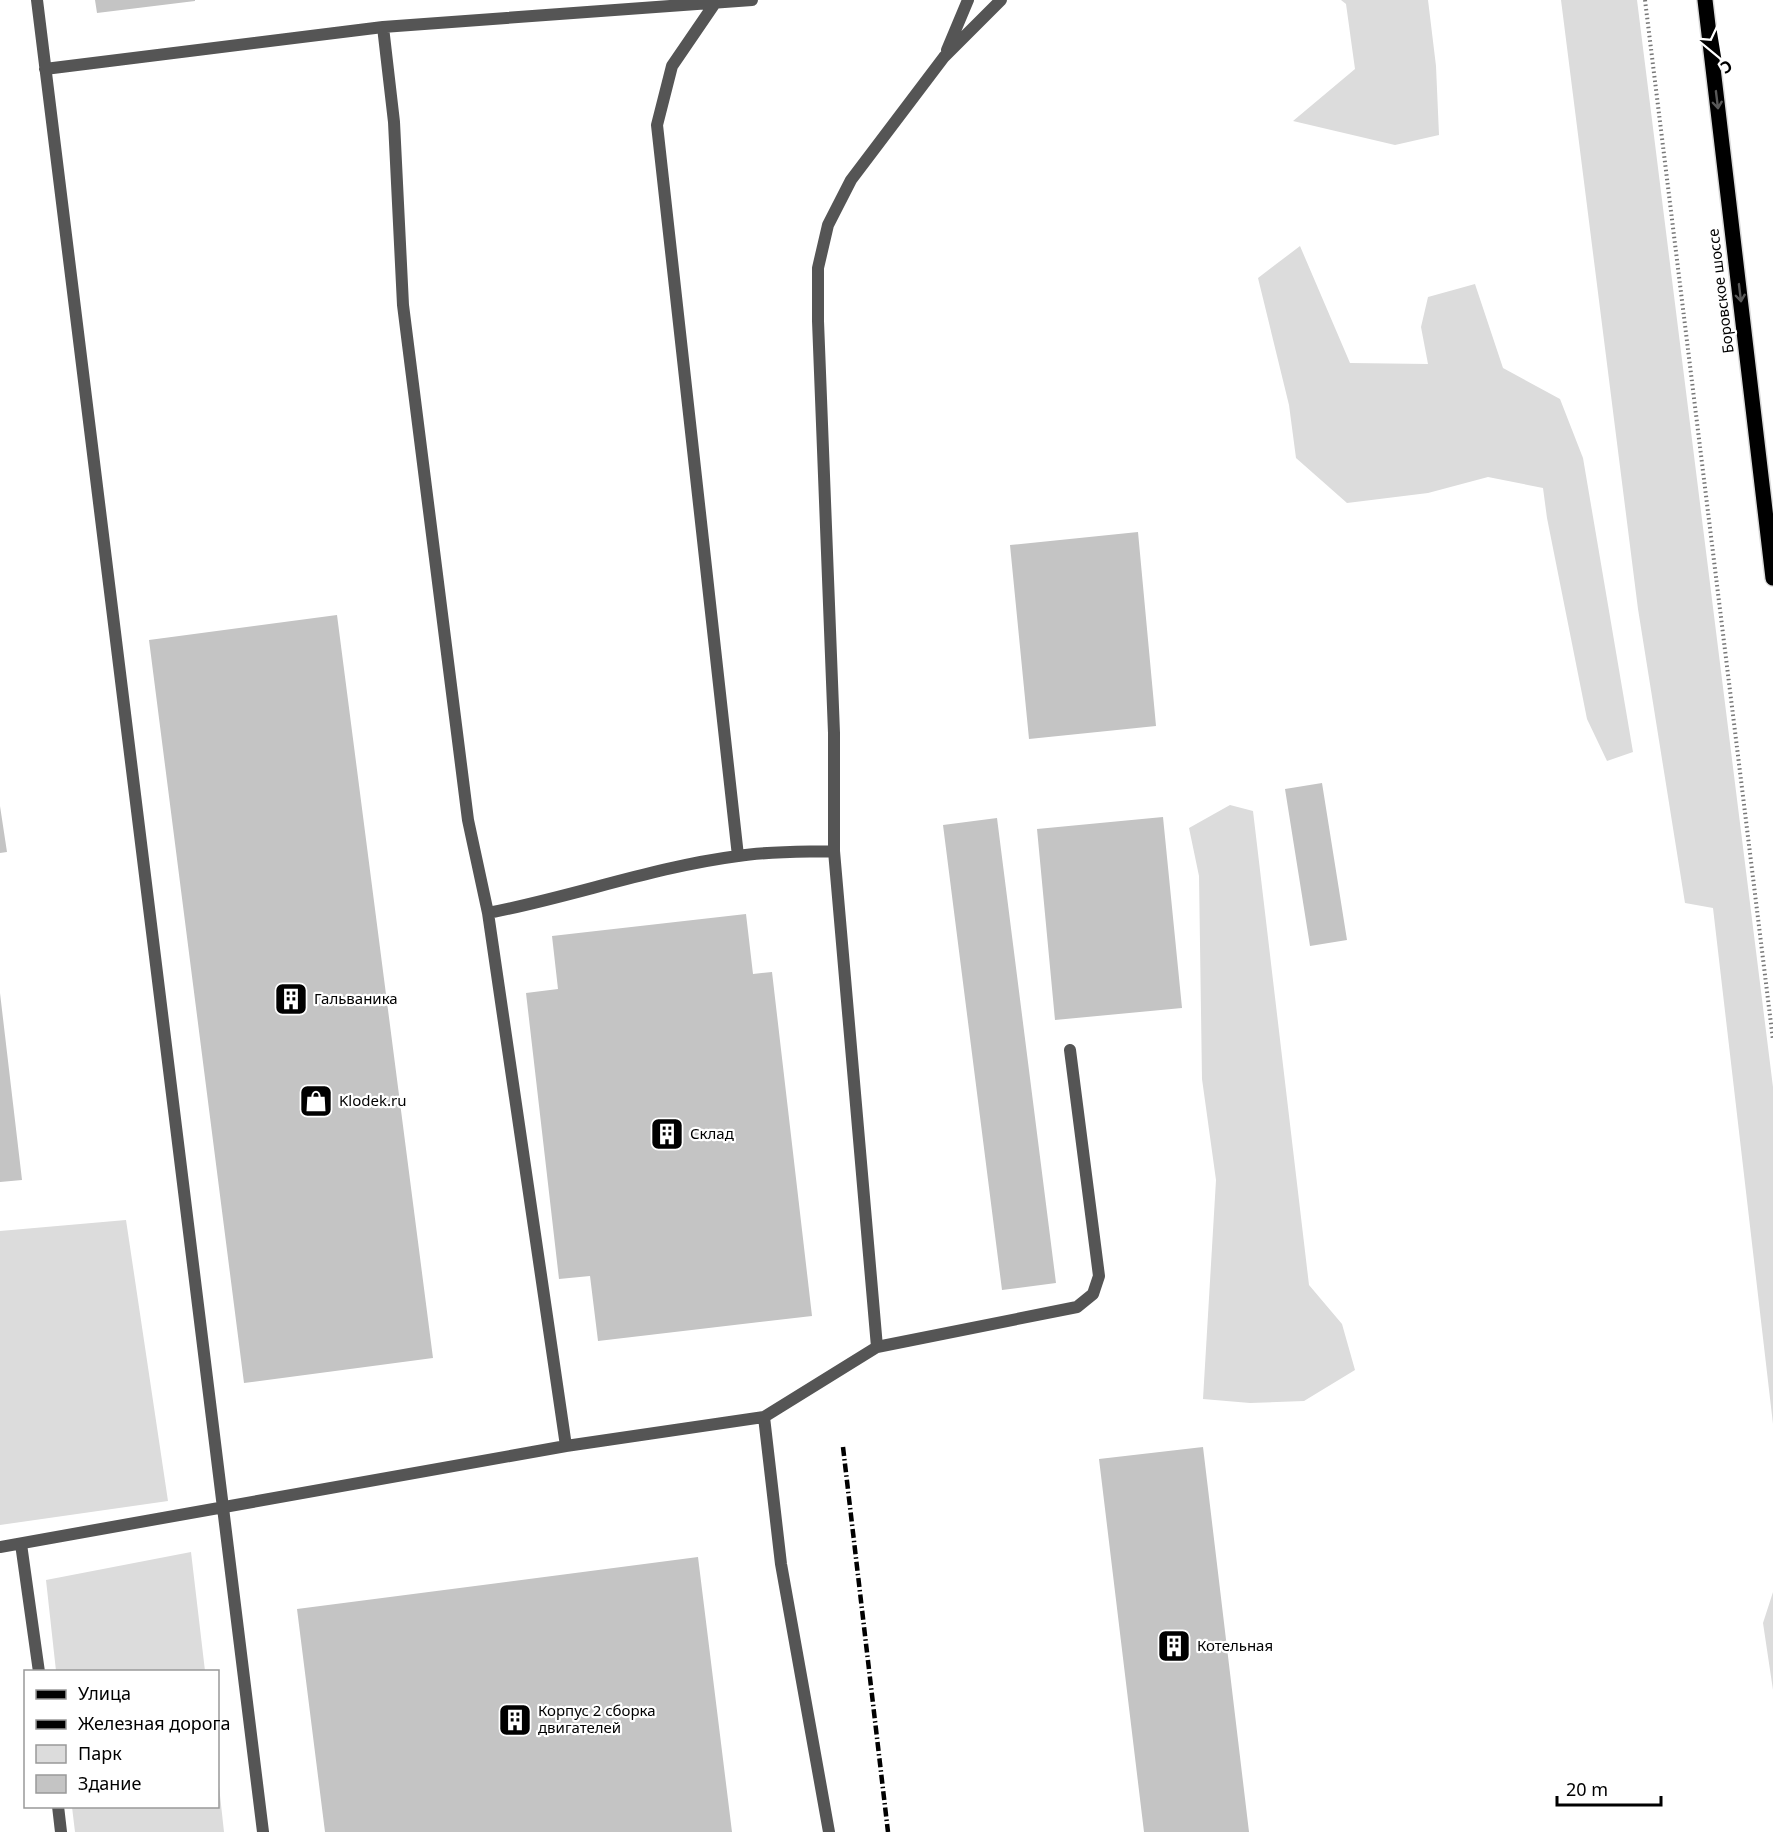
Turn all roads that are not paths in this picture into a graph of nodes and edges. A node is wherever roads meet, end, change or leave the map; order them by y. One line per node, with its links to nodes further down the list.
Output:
1 (37, 0): 10 (lane)
2 (747, 0): 3 (lane); 7 (lane)
3 (752, 0)
4 (968, 0): 9 (lane)
5 (1001, 0): 9 (lane)
6 (1705, 0): 11 (main road, Боровское шоссе, one-way to 11)
7 (715, 3): 8 (lane); 13 (lane)
8 (383, 27): 10 (lane); 14 (lane)
9 (944, 57): 12 (lane)
10 (45, 69): 19 (lane)
11 (1773, 578)
12 (834, 851): 13 (lane); 16 (lane)
13 (738, 856): 14 (lane)
14 (488, 913): 18 (lane)
15 (1070, 1050): 16 (lane)
16 (877, 1347): 17 (lane)
17 (764, 1417): 18 (lane); 26 (lane)
18 (566, 1446): 19 (lane)
19 (225, 1505): 20 (lane); 25 (lane)
20 (21, 1544): 21 (lane); 22 (lane)
21 (0, 1547)
22 (39, 1670)
23 (58, 1808): 24 (lane)
24 (61, 1832)
25 (263, 1832)
26 (829, 1832)

